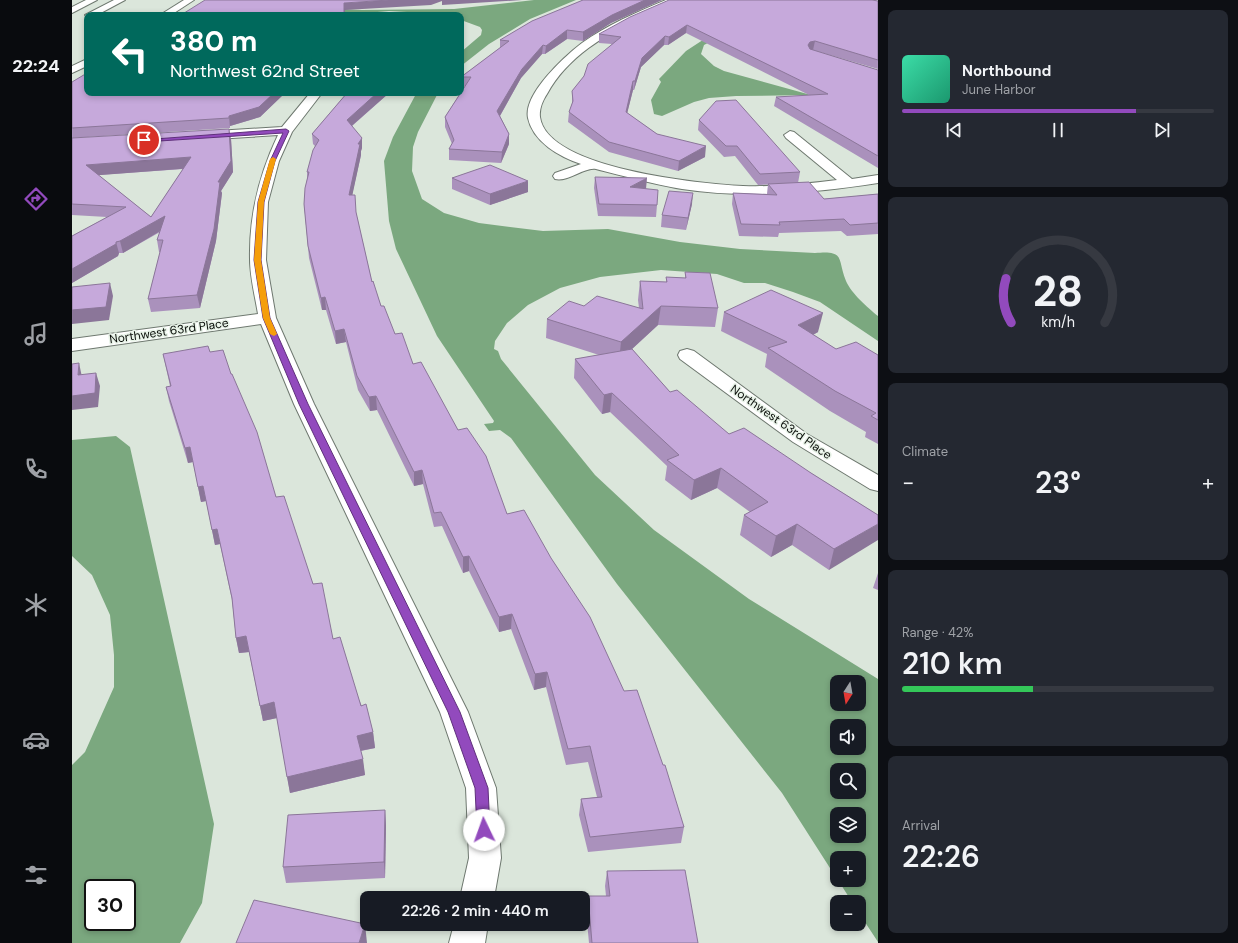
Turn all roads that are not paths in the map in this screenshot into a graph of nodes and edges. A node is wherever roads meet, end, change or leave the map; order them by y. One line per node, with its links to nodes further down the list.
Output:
1 (93, 0): 5 (street)
2 (121, 0): 6 (street)
3 (190, 0): 7 (street)
4 (673, 0): 14 (street)
5 (72, 10)
6 (96, 12)
7 (171, 12)
8 (84, 65): 9 (street)
9 (74, 75)
10 (314, 96): 11 (street)
11 (286, 131): 13 (street); 18 (street)
12 (790, 135): 17 (street)
13 (189, 137)
14 (594, 164): 15 (street); 17 (street)
15 (560, 176)
16 (878, 180): 17 (street)
17 (850, 184)
18 (267, 318): 19 (street, Northwest 63rd Place); 22 (street)
19 (72, 345)
20 (687, 355): 21 (street, Northwest 63rd Place)
21 (878, 484)
22 (478, 891)
23 (470, 931): 24 (street)
24 (467, 943)

